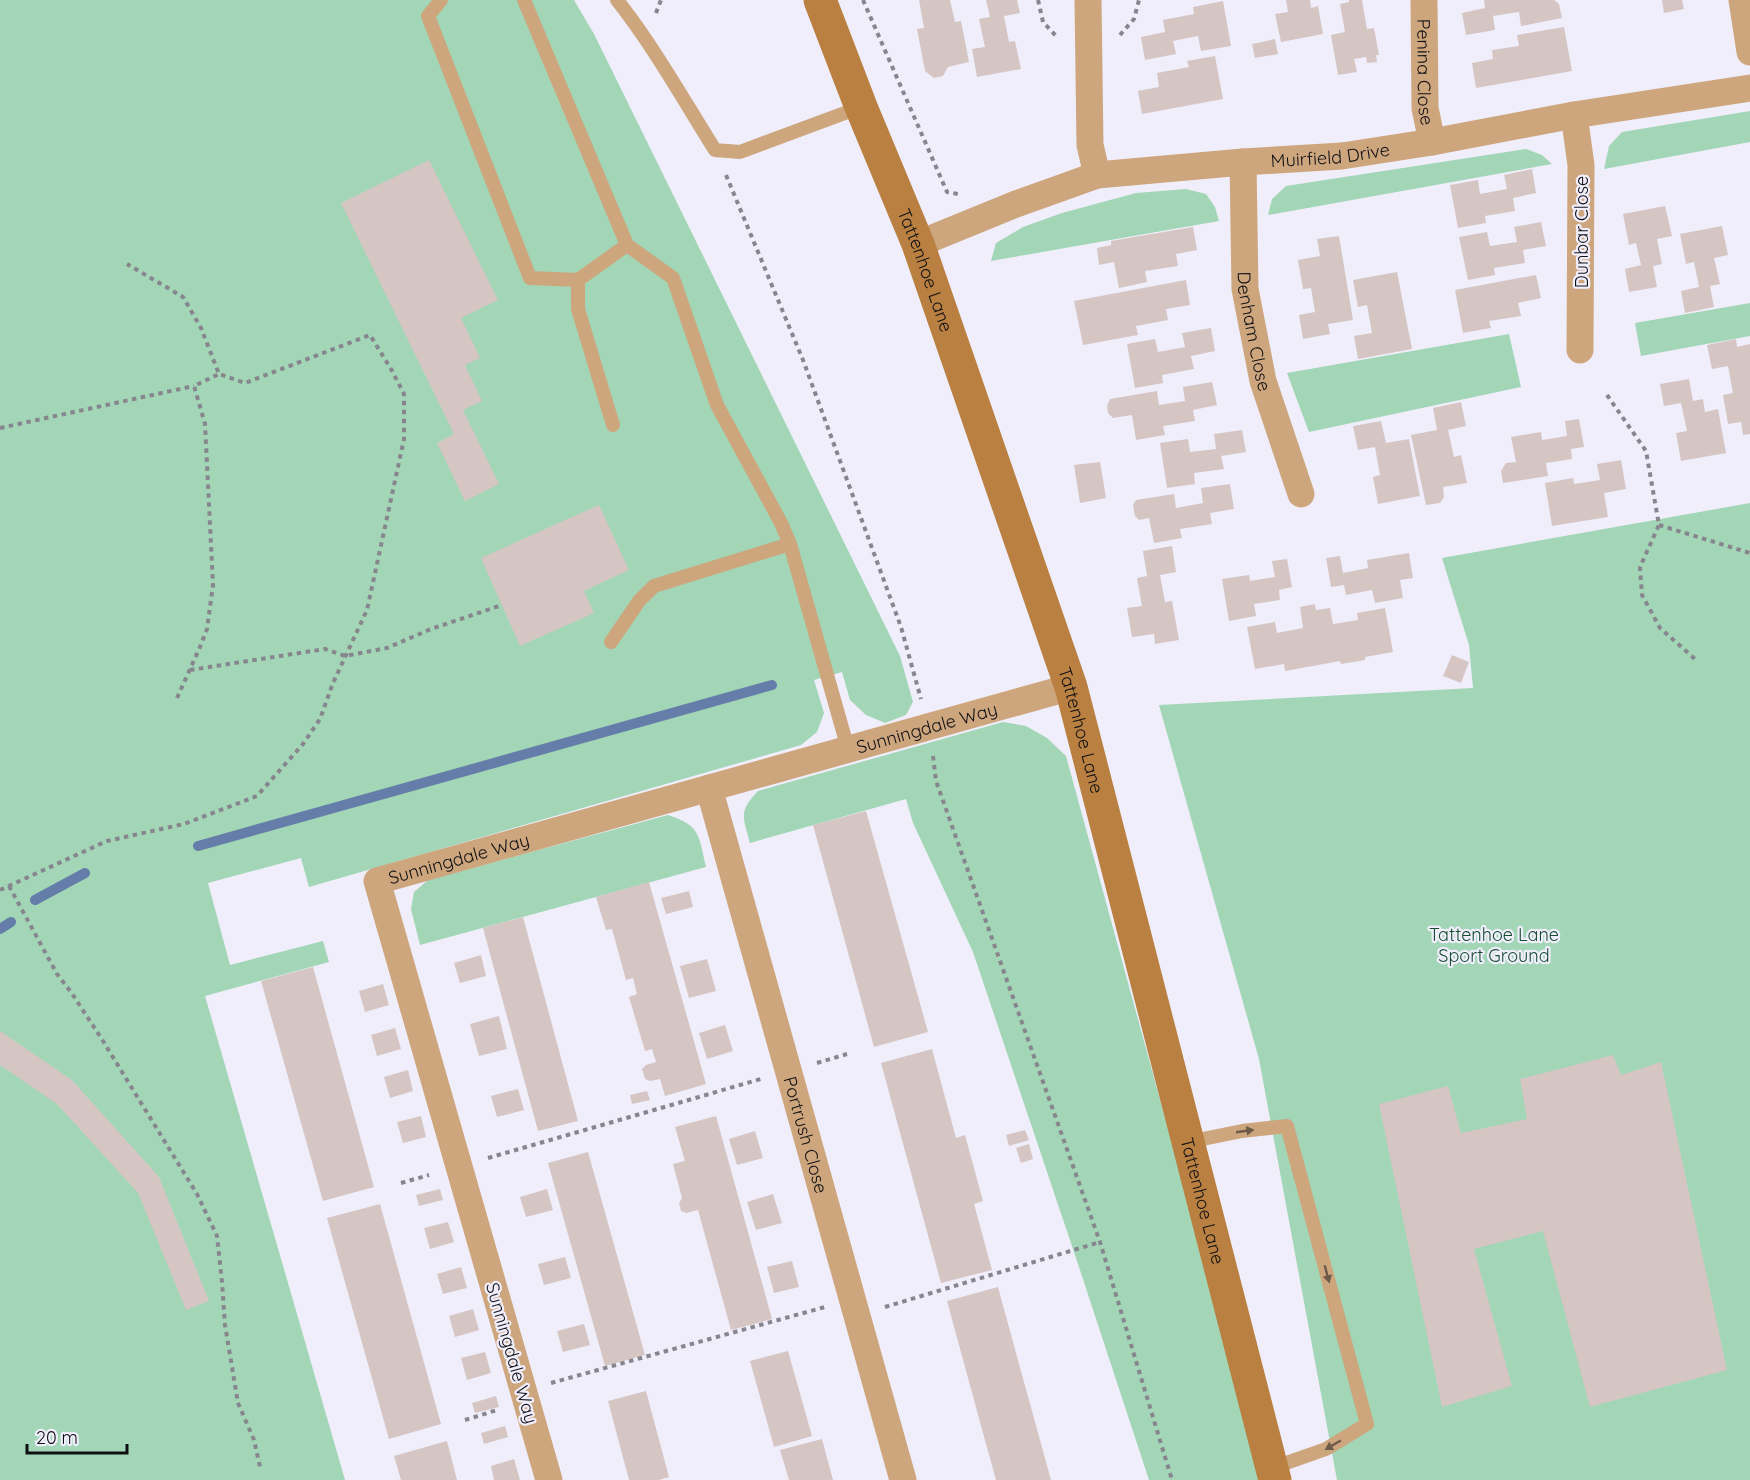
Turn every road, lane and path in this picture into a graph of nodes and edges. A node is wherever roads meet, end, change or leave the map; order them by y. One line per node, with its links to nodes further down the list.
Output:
1 (441, 0): 25 (lane)
2 (524, 0): 23 (lane)
3 (617, 0): 18 (lane)
4 (820, 0): 15 (street, Tattenhoe Lane)
5 (863, 0): 21 (path)
6 (1038, 0): 12 (path)
7 (1088, 0): 20 (street)
8 (1139, 0): 11 (path)
9 (1424, 0): 17 (street, Penina Close)
10 (1742, 0): 13 (street)
11 (1119, 35)
12 (1062, 42)
13 (1750, 52)
14 (1750, 88): 16 (street, Muirfield Drive)
15 (861, 108): 18 (lane); 22 (street, Tattenhoe Lane)
16 (1574, 115): 17 (street, Muirfield Drive); 26 (street, Dunbar Close)
17 (1432, 142): 19 (street, Muirfield Drive)
18 (715, 150): 43 (path)
19 (1243, 162): 20 (street, Muirfield Drive); 32 (street, Denham Close)
20 (1097, 174): 22 (street, Muirfield Drive)
21 (965, 195)
22 (918, 244): 41 (street, Tattenhoe Lane)
23 (627, 245): 25 (lane); 34 (lane)
24 (127, 264): 27 (path)
25 (578, 280): 30 (lane)
26 (1580, 350)
27 (219, 374): 28 (path); 38 (path)
28 (194, 386): 31 (path); 40 (path)
29 (1607, 395): 33 (path)
30 (613, 425)
31 (0, 428)
32 (1301, 494)
33 (1659, 525): 35 (path); 39 (path)
34 (789, 544): 37 (lane); 44 (lane)
35 (1750, 553)
36 (502, 604): 38 (path)
37 (611, 642)
38 (345, 656): 40 (path); 46 (path)
39 (1696, 660)
40 (189, 671): 42 (path)
41 (1071, 687): 43 (street, Sunningdale Way); 50 (street, Tattenhoe Lane)
42 (177, 698)
43 (928, 726): 44 (street, Sunningdale Way); 53 (path)
44 (848, 749): 45 (street, Sunningdale Way)
45 (709, 788): 49 (street, Portrush Close); 51 (street, Sunningdale Way)
46 (9, 885): 47 (path); 57 (path)
47 (0, 890)
48 (847, 1054): 49 (path)
49 (789, 1071): 51 (path); 54 (street, Portrush Close)
50 (1188, 1142): 58 (street, Tattenhoe Lane); 58 (lane, one-way to 58)
51 (458, 1166): 52 (path); 55 (street, Sunningdale Way)
52 (401, 1183)
53 (1100, 1242): 54 (path); 61 (path)
54 (855, 1308): 55 (path); 60 (street, Portrush Close)
55 (525, 1396): 56 (path); 59 (street, Sunningdale Way)
56 (465, 1420)
57 (260, 1467)
58 (1273, 1474)
59 (549, 1480)
60 (903, 1480)
61 (1172, 1480)

